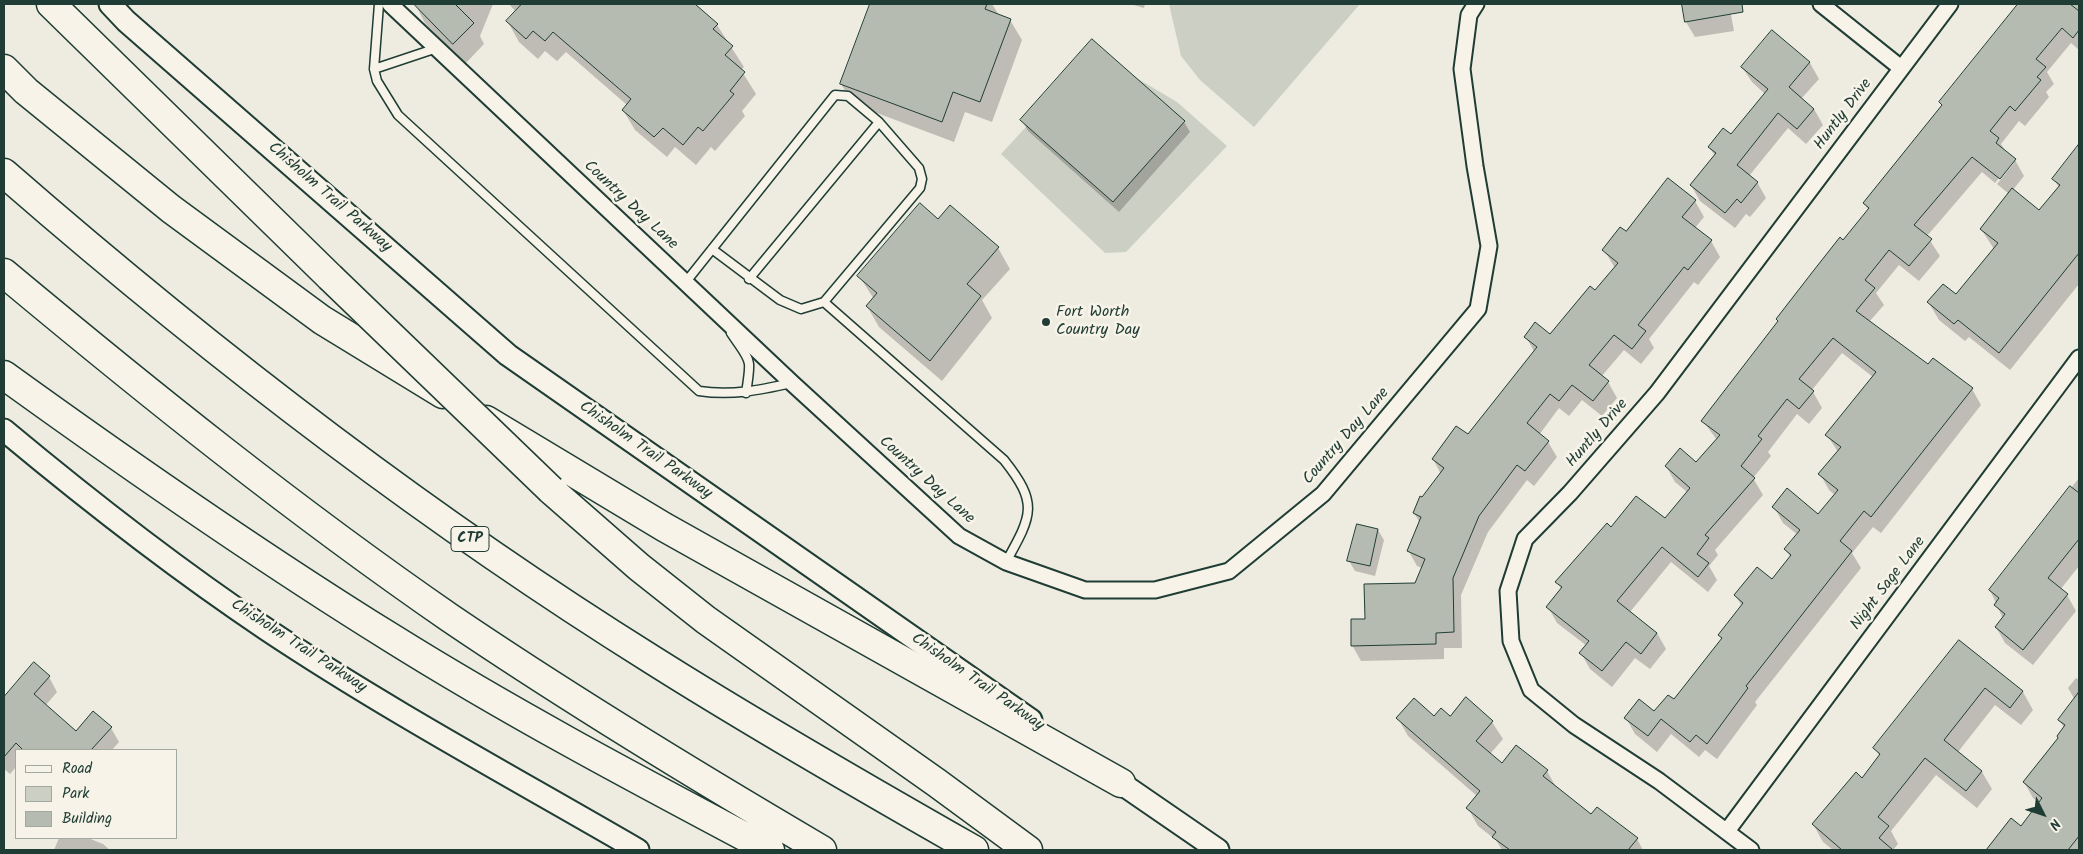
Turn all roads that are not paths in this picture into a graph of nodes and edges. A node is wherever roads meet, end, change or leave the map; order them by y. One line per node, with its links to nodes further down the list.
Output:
1 (52, 4): 32 (highway, bridge)
2 (110, 4): 26 (main road, Chisholm Trail Parkway)
3 (379, 4): 11 (lane)
4 (390, 4): 8 (street, Country Day Lane)
5 (1476, 4): 25 (street, Country Day Lane)
6 (1820, 4): 9 (street)
7 (1950, 4): 9 (street, Huntly Drive)
8 (437, 48): 11 (lane); 17 (street, Country Day Lane)
9 (1901, 68): 27 (street, Huntly Drive)
10 (4, 69): 26 (highway)
11 (374, 69): 23 (lane)
12 (878, 122): 14 (lane); 16 (lane); 18 (lane)
13 (4, 172): 31 (highway, CTP)
14 (712, 249): 16 (lane); 17 (lane)
15 (4, 273): 30 (highway)
16 (749, 278): 18 (lane)
17 (685, 283): 19 (street, Country Day Lane)
18 (824, 302): 25 (lane)
19 (724, 320): 22 (street, Country Day Lane); 23 (lane)
20 (2079, 358): 27 (street, Night Sage Lane)
21 (4, 375): 29 (highway)
22 (792, 383): 23 (lane); 25 (street, Country Day Lane)
23 (746, 392)
24 (4, 430): 28 (main road, Chisholm Trail Parkway)
25 (1006, 562)
26 (1121, 783): 33 (main road, Chisholm Trail Parkway)
27 (1727, 831): 34 (street, Huntly Drive)
28 (638, 850)
29 (770, 850)
30 (822, 850)
31 (974, 850)
32 (1028, 850)
33 (1218, 850)
34 (1751, 850)

